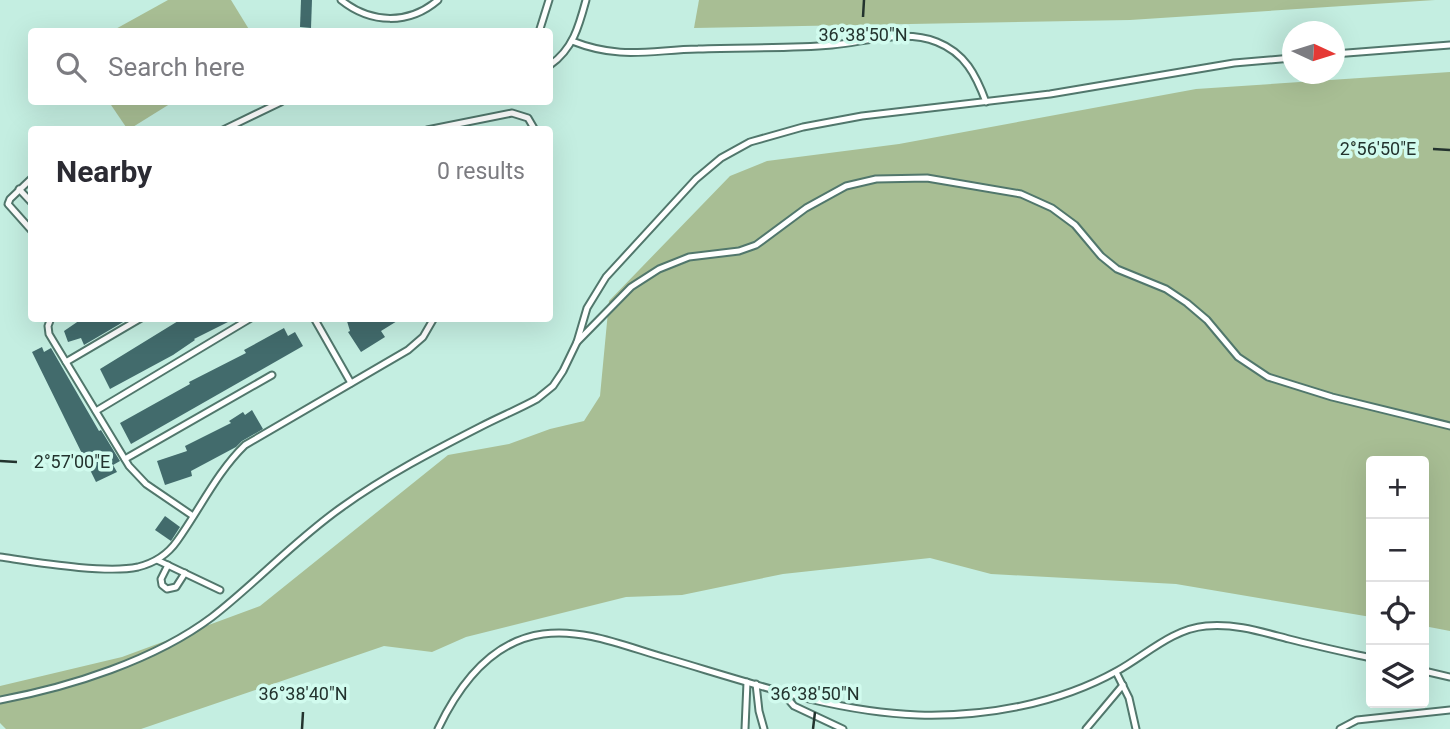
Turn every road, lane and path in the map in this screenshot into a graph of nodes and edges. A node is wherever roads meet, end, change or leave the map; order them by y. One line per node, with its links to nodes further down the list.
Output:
1 (341, 0): 2 (lane)
2 (438, 0)
3 (549, 0): 5 (lane)
4 (586, 0): 6 (lane)
5 (540, 28)
6 (572, 41): 10 (lane); 11 (lane)
7 (1450, 45): 8 (lane)
8 (1345, 53)
9 (1282, 59): 11 (lane)
10 (553, 62)
11 (986, 102): 27 (lane)
12 (275, 105): 14 (lane)
13 (460, 123): 15 (lane); 16 (lane); 17 (lane)
14 (231, 126)
15 (446, 126)
16 (462, 126)
17 (533, 126)
18 (28, 182): 19 (lane)
19 (19, 190): 20 (lane); 21 (lane)
20 (28, 199)
21 (28, 227)
22 (50, 322): 28 (lane)
23 (134, 322): 28 (lane)
24 (244, 322): 31 (lane)
25 (316, 322): 30 (lane)
26 (432, 322): 30 (lane)
27 (577, 342): 32 (lane); 48 (lane)
28 (66, 362): 31 (lane)
29 (272, 375): 33 (lane)
30 (351, 383): 34 (lane)
31 (96, 411): 33 (lane)
32 (1450, 426)
33 (125, 459): 34 (lane)
34 (193, 516): 36 (lane)
35 (0, 557): 36 (lane)
36 (157, 560): 37 (lane)
37 (168, 565): 38 (lane); 38 (lane)
38 (185, 573): 39 (lane)
39 (220, 590)
40 (1366, 657): 41 (lane)
41 (1115, 672): 46 (lane); 47 (lane)
42 (1429, 672): 43 (lane)
43 (1450, 677)
44 (747, 682): 45 (lane); 50 (lane); 51 (lane)
45 (756, 684): 47 (lane); 52 (lane)
46 (1123, 685): 54 (lane); 55 (lane)
47 (781, 691): 53 (lane)
48 (0, 700)
49 (1450, 710): 56 (lane)
50 (438, 729)
51 (745, 729)
52 (764, 729)
53 (843, 729)
54 (1086, 729)
55 (1136, 729)
56 (1340, 729)

